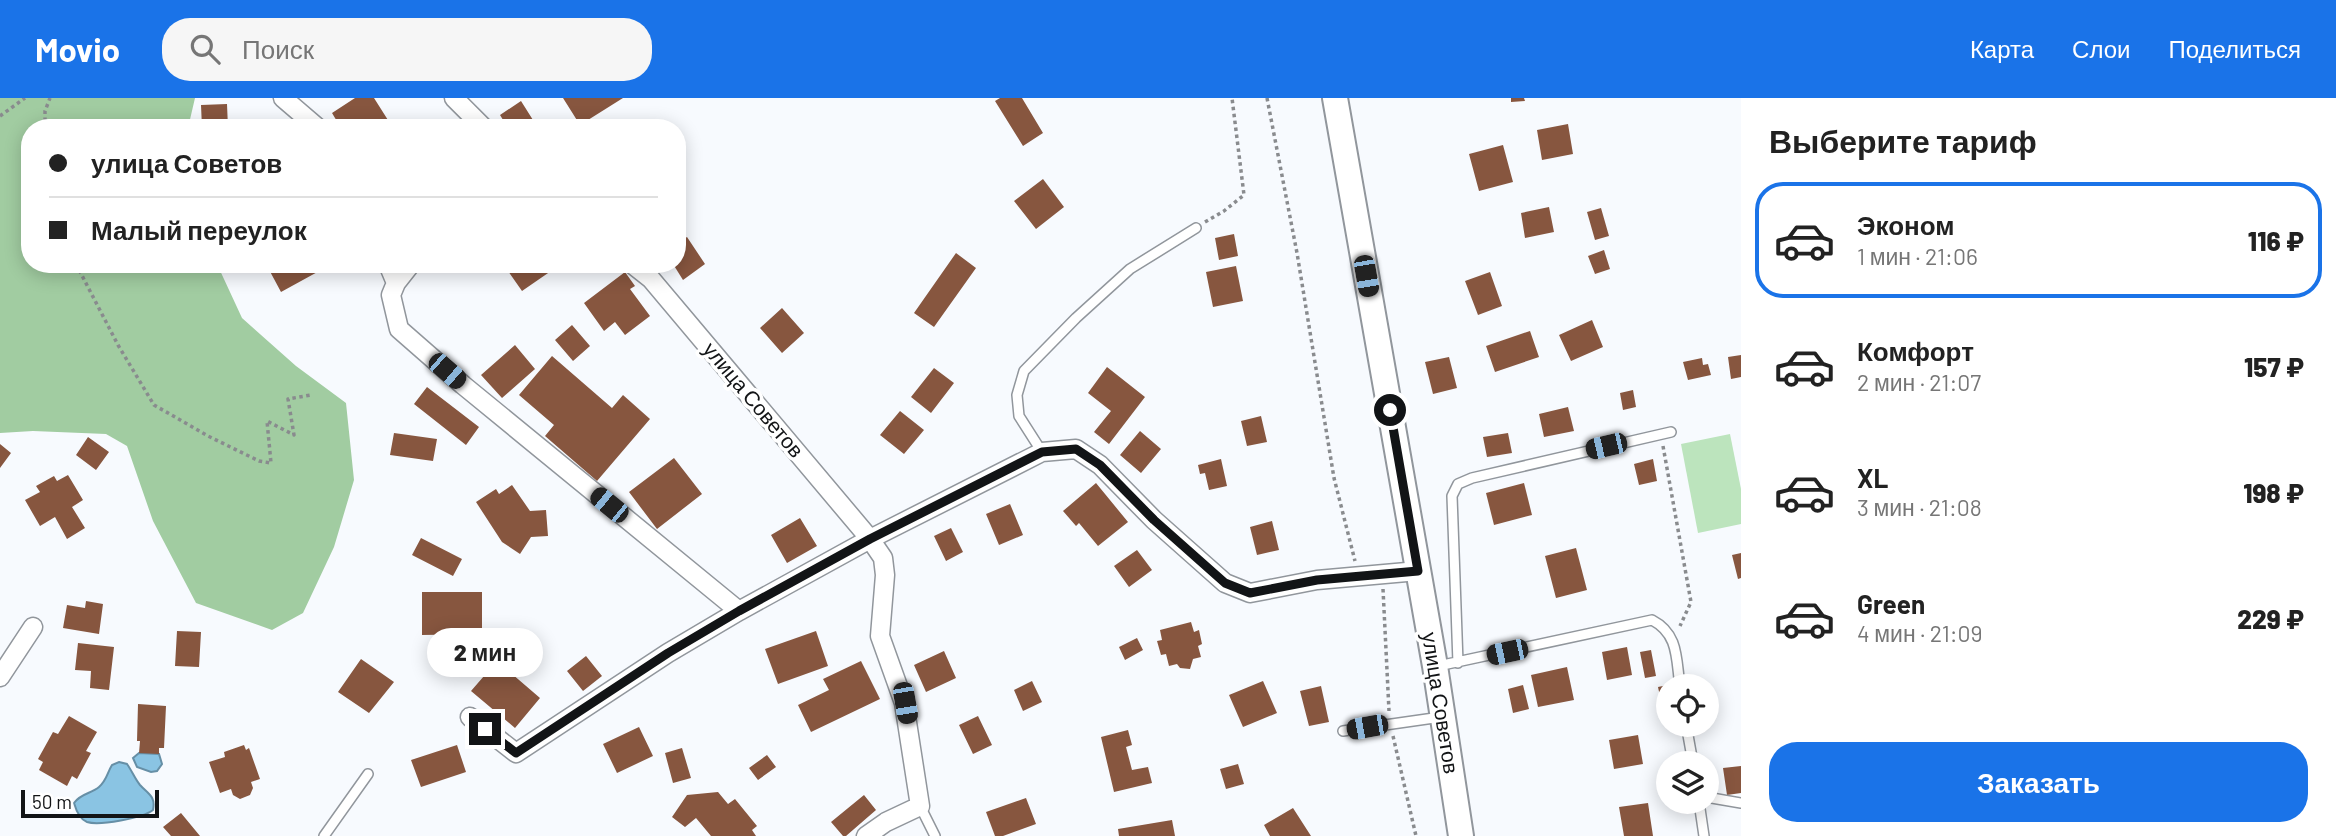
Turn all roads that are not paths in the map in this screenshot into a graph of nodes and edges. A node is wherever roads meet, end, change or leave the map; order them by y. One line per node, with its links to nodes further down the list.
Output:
1 (283, 98): 4 (street)
2 (454, 98): 5 (street)
3 (1335, 98): 14 (main road, улица Советов)
4 (308, 119)
5 (475, 119)
6 (1196, 228): 12 (lane)
7 (392, 273): 10 (street)
8 (404, 273): 10 (street)
9 (643, 273): 13 (street, улица Советов)
10 (396, 283): 15 (street)
11 (1671, 432): 17 (lane)
12 (1042, 452): 13 (street); 14 (street)
13 (870, 539): 15 (street); 26 (street, улица Советов)
14 (1418, 571): 17 (main road, улица Советов)
15 (739, 611): 20 (street)
16 (33, 627): 19 (street)
17 (1447, 665): 18 (lane); 21 (main road, улица Советов)
18 (1678, 674)
19 (0, 677)
20 (470, 717)
21 (1443, 717): 22 (lane); 31 (main road, улица Советов)
22 (1343, 731)
23 (368, 774): 28 (lane)
24 (1719, 799): 25 (lane)
25 (1741, 803)
26 (920, 806): 29 (street); 30 (lane)
27 (1701, 814): 32 (lane)
28 (324, 836)
29 (866, 836)
30 (935, 836)
31 (1461, 836)
32 (1704, 836)

